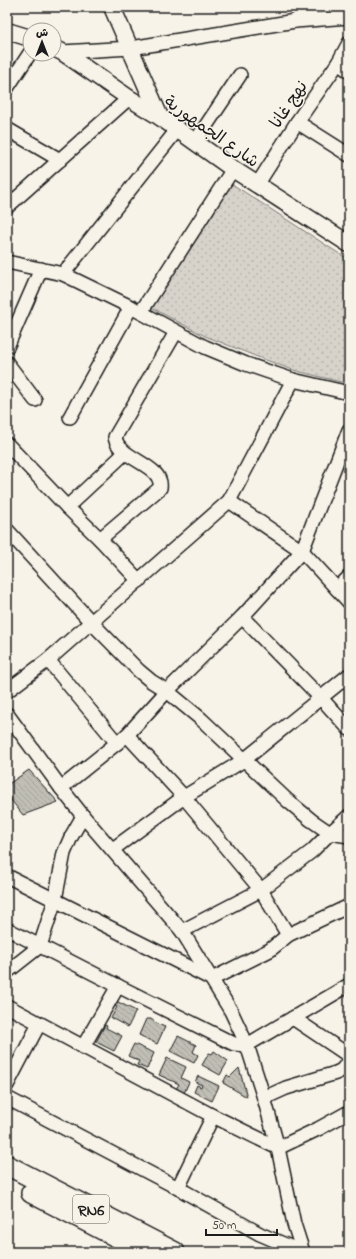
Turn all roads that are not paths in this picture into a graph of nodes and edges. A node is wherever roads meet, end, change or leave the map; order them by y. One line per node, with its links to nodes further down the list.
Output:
1 (112, 7): 8 (main road)
2 (313, 7): 4 (street)
3 (349, 17): 4 (street)
4 (295, 21): 8 (street)
5 (7, 30): 6 (main road)
6 (22, 35)
7 (349, 43): 12 (street, نهج غانا)
8 (131, 48): 9 (street); 17 (main road)
9 (62, 50)
10 (62, 53): 16 (main road, شارع الجمهورية)
11 (24, 62): 15 (street)
12 (338, 63): 13 (street); 18 (street, نهج غانا)
13 (349, 71)
14 (240, 75): 21 (street)
15 (7, 88)
16 (129, 98): 17 (main road, شارع الجمهورية); 23 (street)
17 (160, 117): 20 (main road, شارع الجمهورية)
18 (297, 122): 22 (street); 25 (street, نهج غانا)
19 (7, 130): 23 (street)
20 (177, 130): 21 (main road, شارع الجمهورية); 30 (street)
21 (195, 142): 24 (main road, شارع الجمهورية)
22 (349, 155)
23 (60, 160): 26 (street)
24 (233, 169): 25 (main road, شارع الجمهورية); 31 (street)
25 (257, 185): 27 (main road, شارع الجمهورية)
26 (7, 207)
27 (349, 244)
28 (7, 262): 29 (street)
29 (41, 269): 30 (street); 33 (street)
30 (63, 274): 31 (street)
31 (136, 310): 32 (street); 38 (street)
32 (176, 332): 35 (street); 41 (street)
33 (7, 347)
34 (7, 363): 37 (street)
35 (293, 380): 36 (street); 42 (street)
36 (349, 393)
37 (35, 400)
38 (70, 417)
39 (349, 430): 46 (street)
40 (7, 444): 43 (street)
41 (125, 453): 43 (street); 45 (street)
42 (229, 501): 46 (street); 48 (street)
43 (67, 506): 45 (street)
44 (7, 530): 52 (street)
45 (100, 539): 48 (street)
46 (302, 551): 49 (street); 51 (street)
47 (349, 577): 49 (street)
48 (139, 581): 52 (street)
49 (337, 588): 50 (street)
50 (349, 602)
51 (242, 617): 56 (street); 57 (street)
52 (91, 622): 53 (street); 56 (street)
53 (48, 660): 55 (street); 60 (street)
54 (349, 674): 57 (street)
55 (7, 691)
56 (167, 691): 60 (street); 61 (street)
57 (321, 698): 59 (street); 61 (street)
58 (7, 714): 62 (street)
59 (349, 729)
60 (122, 739): 62 (street); 63 (street)
61 (244, 760): 63 (street); 66 (street)
62 (61, 788): 64 (street)
63 (184, 797): 68 (street); 70 (street)
64 (83, 816): 68 (street); 71 (street)
65 (349, 816): 66 (street)
66 (330, 833): 67 (street); 70 (street)
67 (349, 836)
68 (113, 849): 74 (street)
69 (7, 876): 71 (street)
70 (261, 890): 74 (street); 75 (street)
71 (55, 900): 76 (street); 78 (street)
72 (349, 907): 75 (street)
73 (7, 929): 76 (street)
74 (182, 931): 78 (street)
75 (288, 935): 78 (street)
76 (40, 946): 77 (street); 80 (street)
77 (7, 972)
78 (212, 979): 84 (street)
79 (349, 984): 82 (street)
80 (118, 986): 84 (street); 85 (street)
81 (7, 1006): 83 (street)
82 (293, 1018): 84 (street); 88 (street)
83 (39, 1024): 85 (street); 86 (street)
84 (248, 1045): 88 (street)
85 (83, 1047): 90 (street)
86 (7, 1085)
87 (7, 1098): 94 (street)
88 (264, 1098): 91 (street)
89 (349, 1112): 91 (street)
90 (213, 1116): 91 (street); 94 (street)
91 (278, 1148): 97 (street)
92 (7, 1165): 96 (highway, RN6)
93 (7, 1180): 95 (highway, RN6)
94 (178, 1188): 97 (street)
95 (145, 1252)
96 (175, 1252)
97 (303, 1252)

